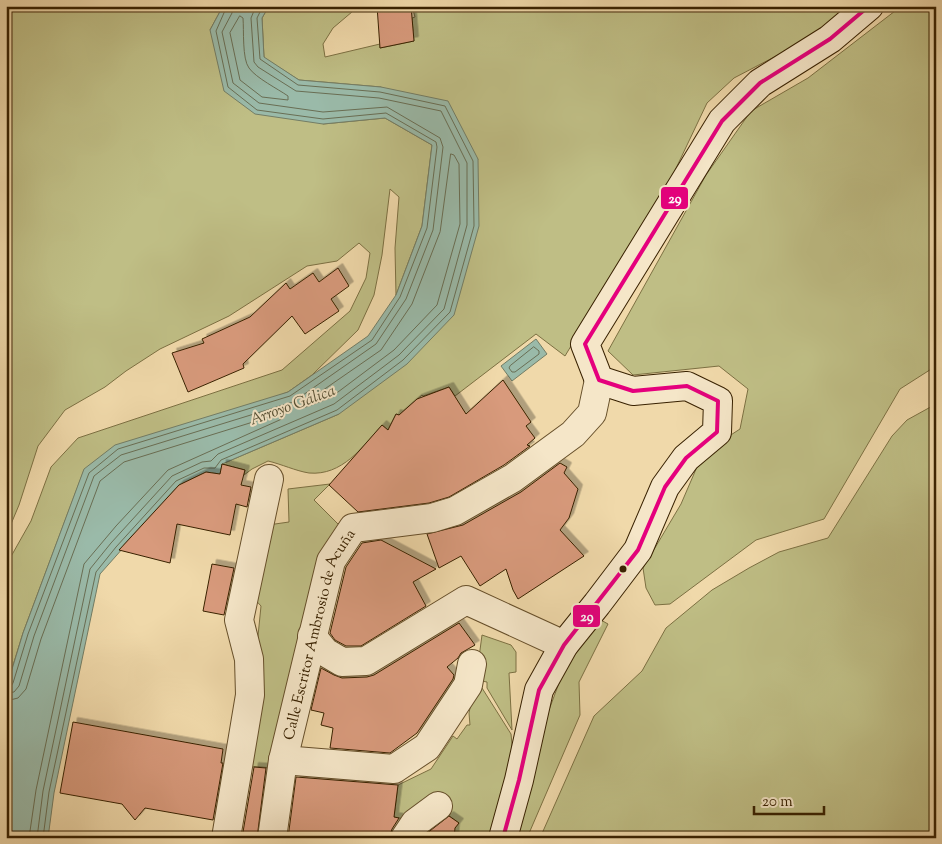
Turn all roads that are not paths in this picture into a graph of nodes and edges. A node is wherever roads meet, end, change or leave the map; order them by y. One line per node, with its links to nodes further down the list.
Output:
1 (869, 6): 2 (street)
2 (599, 380): 4 (street, Calle Escritor Ambrosio de Acuña); 5 (street)
3 (269, 479): 9 (street)
4 (312, 636): 5 (street); 7 (street, Calle Escritor Ambrosio de Acuña)
5 (564, 645): 12 (street)
6 (472, 664): 7 (street)
7 (283, 760): 10 (street, Calle Escritor Ambrosio de Acuña)
8 (438, 806): 11 (street)
9 (226, 838)
10 (272, 838)
11 (406, 838)
12 (503, 838)

